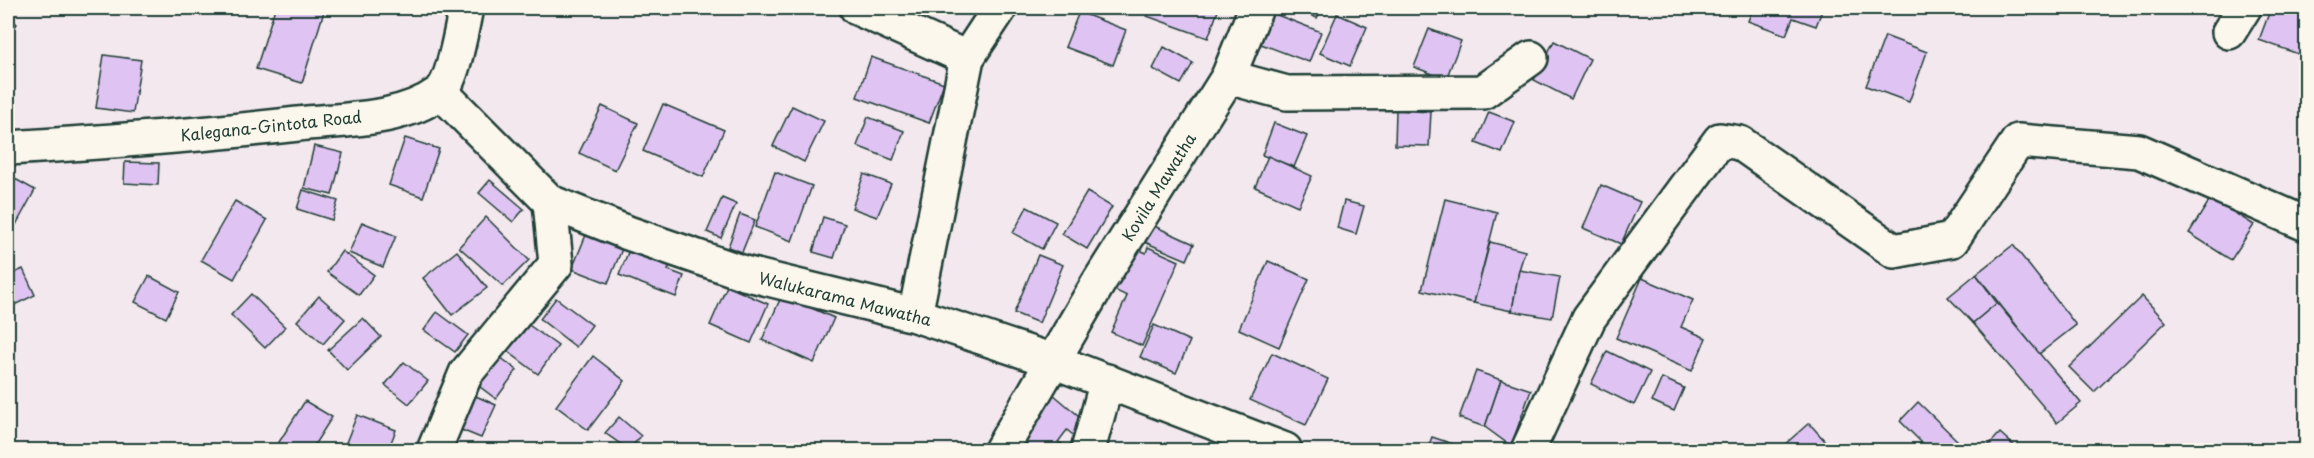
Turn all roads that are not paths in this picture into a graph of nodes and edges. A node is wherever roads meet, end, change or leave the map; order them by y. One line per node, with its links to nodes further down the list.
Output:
1 (466, 8): 8 (street)
2 (857, 8): 5 (street)
3 (1000, 8): 5 (street)
4 (1256, 8): 7 (street, Kovila Mawatha)
5 (967, 58): 12 (street)
6 (1531, 58): 7 (street)
7 (1228, 77): 13 (street, Kovila Mawatha)
8 (441, 92): 9 (street, Kalegana-Gintota Road); 10 (street, Walukarama Mawatha)
9 (8, 148)
10 (550, 202): 12 (street, Walukarama Mawatha); 15 (street)
11 (2307, 224): 19 (street)
12 (915, 315): 13 (street, Walukarama Mawatha)
13 (1053, 361): 14 (street, Walukarama Mawatha); 16 (street, Kovila Mawatha)
14 (1107, 381): 17 (street); 18 (street, Walukarama Mawatha)
15 (434, 450)
16 (1000, 450)
17 (1088, 450)
18 (1285, 450)
19 (1528, 450)

